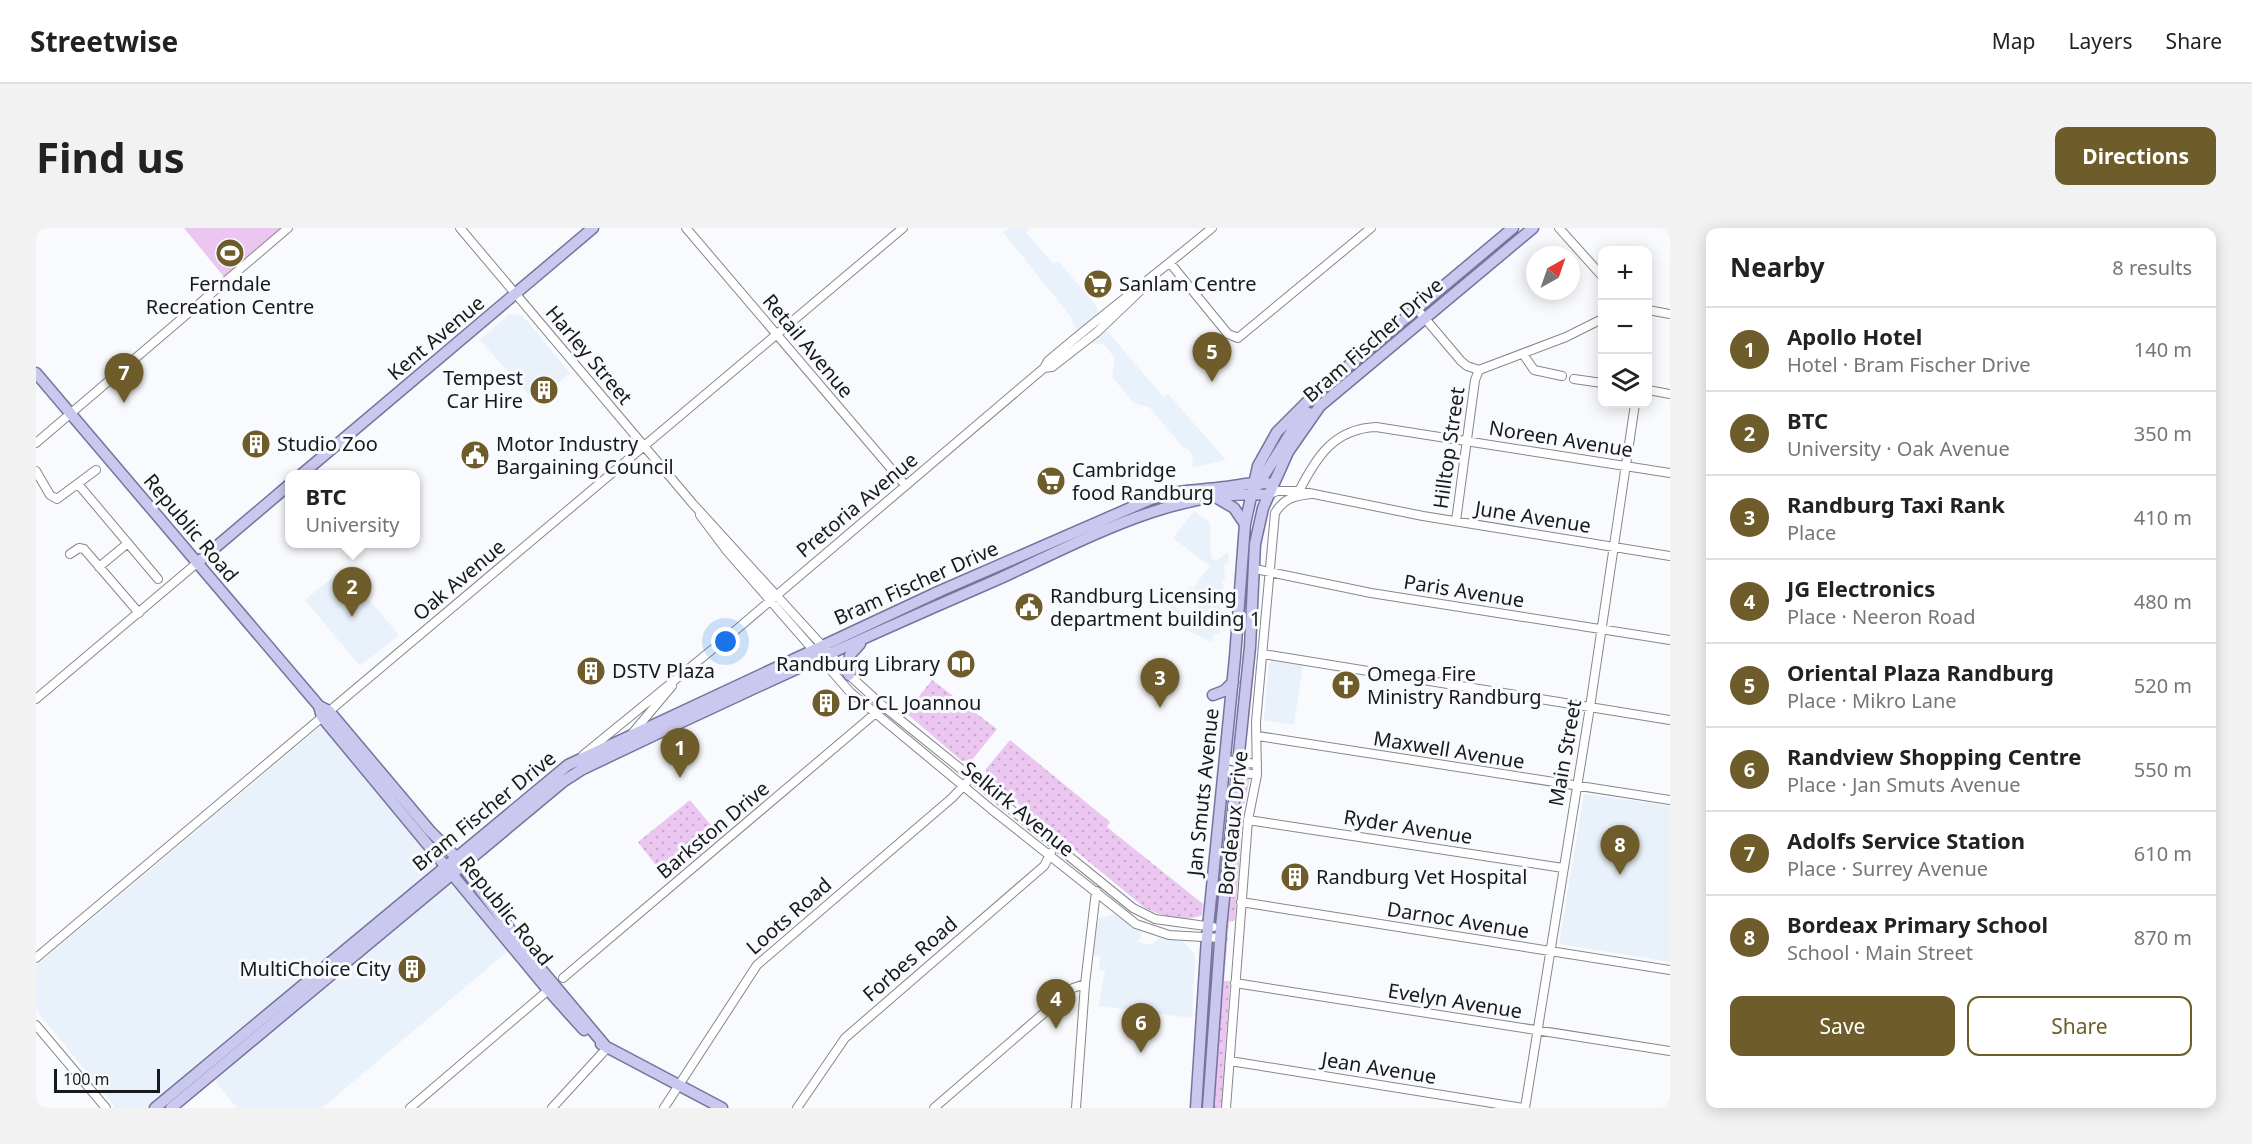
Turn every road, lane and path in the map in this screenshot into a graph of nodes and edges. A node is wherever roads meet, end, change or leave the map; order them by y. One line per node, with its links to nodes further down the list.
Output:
1 (288, 228): 30 (street)
2 (460, 228): 13 (street, Harley Street)
3 (593, 228): 13 (main road, Kent Avenue)
4 (686, 228): 19 (street, Retail Avenue)
5 (903, 228): 19 (street, Oak Avenue)
6 (1212, 228): 11 (street, Pretoria Avenue)
7 (1371, 228): 11 (street)
8 (1513, 228): 14 (main road, Bram Fischer Drive)
9 (1533, 228): 17 (main road, Bram Fischer Drive)
10 (1559, 228): 12 (street)
11 (1170, 263): 42 (street, Pretoria Avenue)
12 (1598, 272)
13 (516, 294): 33 (street, Harley Street); 37 (main road, Kent Avenue)
14 (1418, 309): 17 (street); 34 (main road, Bram Fischer Drive)
15 (1652, 311): 16 (street)
16 (1670, 314)
17 (1425, 318): 21 (street); 28 (main road, Bram Fischer Drive)
18 (1598, 321): 20 (street, Hilltop Street)
19 (778, 334): 33 (street, Oak Avenue); 42 (street, Retail Avenue)
20 (1523, 354): 21 (street, Hilltop Street); 23 (street)
21 (1479, 370): 31 (street, Hilltop Street)
22 (36, 373): 30 (main road, Republic Road)
23 (1562, 376)
24 (1575, 379): 25 (street)
25 (1598, 382)
26 (1652, 391): 27 (street)
27 (1670, 394)
28 (1320, 406): 40 (main road); 44 (main road, Bram Fischer Drive)
29 (1634, 408): 35 (street, Main Street)
30 (70, 414): 32 (street); 57 (main road, Republic Road)
31 (1469, 442): 35 (street, Noreen Avenue); 46 (street, Noreen Avenue); 51 (street, Hilltop Street)
32 (36, 443)
33 (643, 446): 50 (street, Harley Street); 78 (street, Oak Avenue)
34 (1258, 466): 40 (main road, Bram Fischer Drive); 45 (main road)
35 (1624, 466): 39 (street, Noreen Avenue); 54 (street, Main Street)
36 (96, 470): 41 (street)
37 (307, 470)
38 (36, 471): 41 (street)
39 (1670, 473)
40 (1257, 481): 44 (main road, Bram Fischer Drive); 45 (main road, Bram Fischer Drive); 47 (main road, Jan Smuts Avenue)
41 (78, 484): 53 (street)
42 (905, 485): 63 (street, Pretoria Avenue)
43 (285, 488): 57 (main road)
44 (1270, 489): 46 (street, June Avenue); 47 (main road, Bram Fischer Drive); 59 (main road, Jan Smuts Avenue)
45 (1180, 490): 69 (main road, Bram Fischer Drive)
46 (1299, 491): 48 (street, June Avenue)
47 (1250, 494): 49 (main road, Bram Fischer Drive); 52 (main road, Jan Smuts Avenue)
48 (1311, 494): 51 (street, June Avenue); 60 (street, Bordeaux Drive)
49 (1217, 498): 52 (main road); 67 (main road, Bram Fischer Drive)
50 (693, 504): 61 (street, Harley Street); 64 (street, Harley Street)
51 (1456, 521): 54 (street, June Avenue)
52 (1245, 524): 73 (main road, Jan Smuts Avenue)
53 (128, 543): 58 (street); 62 (street)
54 (1614, 546): 56 (street, June Avenue); 66 (street, Main Street)
55 (70, 554): 58 (street)
56 (1670, 556)
57 (197, 563): 65 (street); 78 (main road, Republic Road)
58 (99, 567): 65 (street)
59 (1255, 569): 60 (street, Paris Avenue); 87 (main road, Jan Smuts Avenue)
60 (1268, 573): 66 (street, Paris Avenue); 70 (street, Bordeaux Drive)
61 (761, 578): 63 (street); 64 (street, Harley Street)
62 (158, 579)
63 (789, 584): 64 (street, Pretoria Avenue)
64 (773, 598): 69 (street, Harley Street); 71 (street, Pretoria Avenue)
65 (139, 613): 75 (street)
66 (1602, 630): 68 (street, Paris Avenue); 77 (street, Main Street)
67 (870, 636): 69 (main road, Bram Fischer Drive); 72 (main road)
68 (1670, 640)
69 (820, 653): 72 (street, Selkirk Avenue); 79 (street, Selkirk Avenue); 82 (main road, Bram Fischer Drive); 83 (main road, Bram Fischer Drive)
70 (1263, 654): 77 (street); 81 (street, Bordeaux Drive)
71 (691, 667): 82 (street, Pretoria Avenue); 84 (street, Pretoria Avenue)
72 (849, 675): 76 (street, Selkirk Avenue)
73 (1233, 682): 74 (main road); 85 (main road, Jan Smuts Avenue)
74 (1213, 695)
75 (36, 699)
76 (883, 706): 79 (street, Barkston Drive); 89 (street, Selkirk Avenue)
77 (1590, 707): 80 (street); 91 (street, Main Street)
78 (324, 711): 95 (main road, Republic Road); 97 (main road, Republic Road); 107 (street, Oak Avenue)
79 (875, 714): 90 (street, Selkirk Avenue); 111 (street, Barkston Drive)
80 (1670, 720)
81 (1258, 736): 86 (street, Bordeaux Drive); 91 (street, Maxwell Avenue)
82 (629, 737): 83 (street, Pretoria Avenue); 84 (main road, Bram Fischer Drive)
83 (620, 751): 98 (main road, Bram Fischer Drive)
84 (577, 761): 95 (main road, Bram Fischer Drive)
85 (1224, 764): 87 (street); 104 (main road, Jan Smuts Avenue)
86 (1257, 764): 87 (street); 88 (street, Bordeaux Drive)
87 (1238, 767): 88 (street); 105 (main road, Jan Smuts Avenue)
88 (1257, 775): 93 (street, Bordeaux Drive)
89 (971, 778): 90 (street, Loots Road); 94 (street, Selkirk Avenue)
90 (964, 786): 96 (street, Selkirk Avenue); 117 (street, Loots Road)
91 (1576, 787): 92 (street, Maxwell Avenue); 99 (street, Main Street)
92 (1670, 800)
93 (1248, 820): 99 (street, Ryder Avenue); 103 (street, Bordeaux Drive)
94 (1055, 845): 96 (street, Forbes Road); 101 (street, Selkirk Avenue)
95 (455, 856): 97 (main road, Bram Fischer Drive); 98 (main road, Republic Road)
96 (1049, 856): 102 (street, Selkirk Avenue); 125 (street, Forbes Road)
97 (445, 865): 100 (main road, Republic Road); 119 (main road, Bram Fischer Drive)
98 (464, 866): 100 (main road, Bram Fischer Drive); 111 (main road, Republic Road)
99 (1563, 867): 106 (street, Main Street)
100 (453, 875): 111 (main road, Republic Road); 120 (main road, Bram Fischer Drive)
101 (1101, 883): 102 (street); 104 (street, Selkirk Avenue)
102 (1095, 893): 104 (street, Selkirk Avenue); 110 (street)
103 (1241, 902): 106 (street, Darnoc Avenue); 109 (street, Bordeaux Drive)
104 (1208, 932): 105 (street, Selkirk Avenue); 128 (main road, Jan Smuts Avenue)
105 (1220, 933): 129 (main road, Jan Smuts Avenue)
106 (1549, 951): 108 (street, Darnoc Avenue); 113 (street, Main Street)
107 (36, 958)
108 (1670, 970)
109 (1235, 983): 113 (street, Evelyn Avenue); 116 (street, Bordeaux Drive)
110 (1085, 984): 126 (street); 127 (street)
111 (555, 985): 114 (main road, Republic Road); 121 (street, Barkston Drive)
112 (36, 1025): 118 (street)
113 (1537, 1031): 115 (street, Evelyn Avenue); 131 (street, Main Street)
114 (607, 1048): 117 (main road, Republic Road); 122 (street)
115 (1670, 1051)
116 (1230, 1061): 130 (street, Bordeaux Drive); 131 (street, Jean Avenue)
117 (678, 1085): 123 (street, Loots Road); 124 (main road, Republic Road)
118 (106, 1108)
119 (155, 1108)
120 (171, 1108)
121 (410, 1108)
122 (552, 1108)
123 (664, 1108)
124 (722, 1108)
125 (797, 1108)
126 (934, 1108)
127 (1076, 1108)
128 (1196, 1108)
129 (1208, 1108)
130 (1226, 1108)
131 (1524, 1108)

